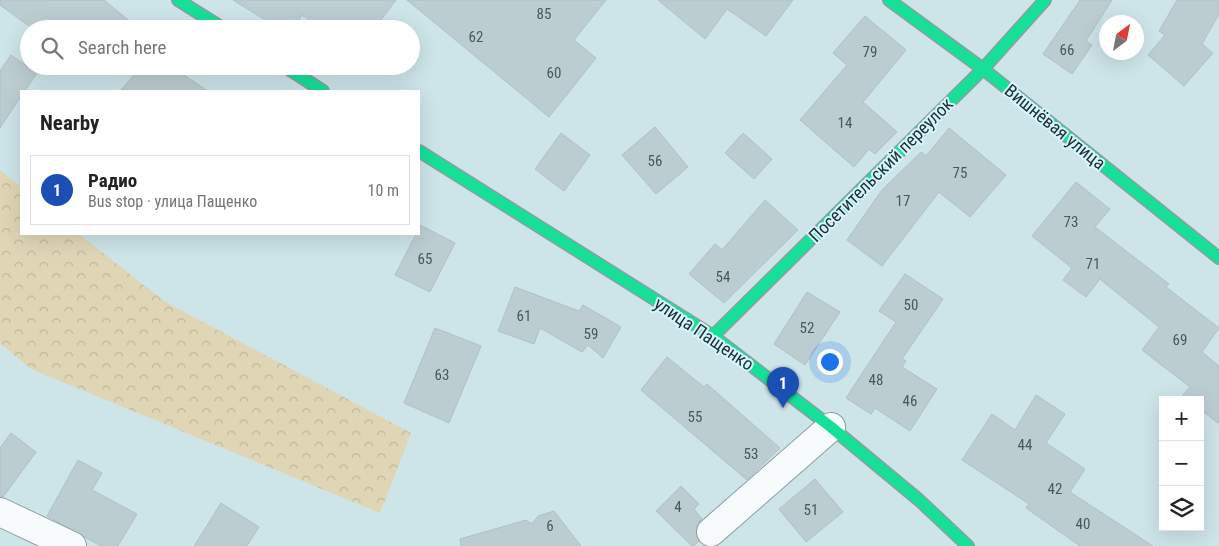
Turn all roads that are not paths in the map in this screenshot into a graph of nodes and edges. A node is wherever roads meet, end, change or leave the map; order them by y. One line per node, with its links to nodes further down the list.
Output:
1 (179, 0): 4 (street)
2 (889, 0): 5 (street, Вишнёвая улица)
3 (1045, 0): 5 (street, Посетительский переулок)
4 (210, 20)
5 (983, 69): 9 (street, Вишнёвая улица); 10 (street, Посетительский переулок)
6 (298, 75): 7 (street)
7 (321, 90)
8 (420, 152): 10 (street, улица Пащенко)
9 (1219, 258)
10 (713, 336): 11 (street, улица Пащенко)
11 (831, 427): 13 (street); 15 (street, улица Пащенко)
12 (0, 512): 14 (street)
13 (710, 532)
14 (72, 546)
15 (968, 546)

